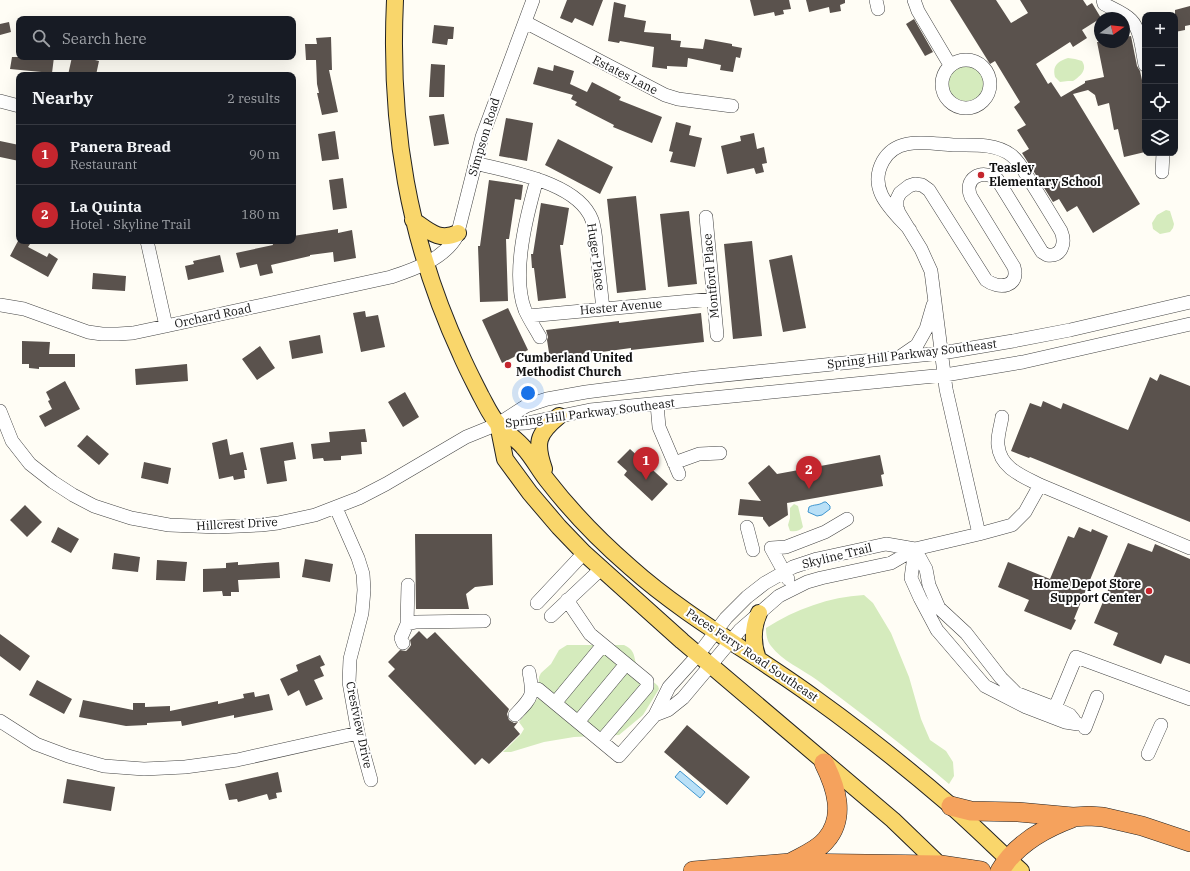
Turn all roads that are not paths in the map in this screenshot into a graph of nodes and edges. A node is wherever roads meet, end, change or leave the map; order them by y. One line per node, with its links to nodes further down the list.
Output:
1 (395, 0): 16 (main road, Paces Ferry Road Southeast)
2 (533, 0): 5 (street, Simpson Road)
3 (914, 0): 7 (street)
4 (1104, 0): 6 (street)
5 (525, 22): 10 (street, Estates Lane); 12 (street, Simpson Road)
6 (1142, 52)
7 (950, 65)
8 (0, 101): 9 (street)
9 (16, 105)
10 (732, 106)
11 (1164, 156): 13 (street)
12 (474, 164): 14 (street, Huger Place); 18 (street, Simpson Road)
13 (1162, 172)
14 (538, 179): 25 (street, Huger Place); 26 (street)
15 (706, 217): 22 (street, Montford Place)
16 (413, 220): 18 (main road); 20 (main road, Paces Ferry Road Southeast)
17 (910, 230): 17 (street); 21 (street)
18 (458, 233): 20 (street, Simpson Road)
19 (148, 244): 28 (street)
20 (425, 264): 28 (street, Orchard Road); 38 (main road, Paces Ferry Road Southeast)
21 (933, 284): 31 (street); 32 (street)
22 (713, 299): 25 (street, Hester Avenue); 29 (street, Montford Place)
23 (1190, 302): 31 (street, Spring Hill Parkway Southeast)
24 (0, 305): 28 (street, Orchard Road)
25 (603, 309): 26 (street, Hester Avenue)
26 (528, 316): 30 (street)
27 (1190, 324): 33 (street, Spring Hill Parkway Southeast)
28 (166, 326)
29 (717, 335)
30 (540, 337)
31 (942, 352): 32 (street, Spring Hill Parkway Southeast); 33 (street)
32 (900, 357): 38 (street, Spring Hill Parkway Southeast)
33 (945, 376): 34 (street, Spring Hill Parkway Southeast); 45 (street)
34 (657, 404): 36 (street, Spring Hill Parkway Southeast); 39 (street)
35 (0, 411): 42 (street, Hillcrest Drive)
36 (559, 416): 38 (street, Spring Hill Parkway Southeast); 40 (main road)
37 (1002, 417): 41 (street)
38 (498, 424): 40 (main road, Paces Ferry Road Southeast); 42 (street, Hillcrest Drive); 49 (main road, Paces Ferry Road Southeast)
39 (720, 453)
40 (547, 480): 60 (main road, Paces Ferry Road Southeast)
41 (1040, 485): 45 (street, Skyline Trail); 46 (street)
42 (336, 508): 84 (street, Crestview Drive)
43 (847, 519): 51 (street)
44 (747, 527): 48 (street)
45 (979, 534): 47 (street, Skyline Trail)
46 (1190, 548)
47 (915, 549): 51 (street, Skyline Trail); 53 (street, Skyline Trail); 64 (street); 67 (street)
48 (753, 550)
49 (584, 553): 50 (main road, Paces Ferry Road Southeast); 55 (street)
50 (601, 569): 54 (street); 65 (main road, Paces Ferry Road Southeast)
51 (784, 572): 53 (street); 60 (street, Skyline Trail)
52 (408, 585): 59 (street)
53 (794, 588): 56 (street, Skyline Trail)
54 (567, 600): 57 (street); 63 (street)
55 (537, 603)
56 (758, 613): 61 (street, Skyline Trail); 66 (main road)
57 (551, 616)
58 (484, 621): 59 (street)
59 (408, 624): 62 (street)
60 (716, 631): 61 (main road, Paces Ferry Road Southeast); 65 (street, Skyline Trail)
61 (730, 641): 66 (main road, Paces Ferry Road Southeast); 69 (street, Skyline Trail)
62 (403, 643)
63 (603, 645): 68 (street); 76 (street)
64 (979, 650): 67 (street); 77 (street)
65 (698, 655): 69 (main road, Paces Ferry Road Southeast); 71 (street, Skyline Trail)
66 (758, 659): 89 (main road, Paces Ferry Road Southeast)
67 (966, 663): 77 (street)
68 (626, 664): 81 (street); 85 (street)
69 (711, 665): 74 (street, Skyline Trail); 87 (main road, Paces Ferry Road Southeast)
70 (529, 672): 72 (street)
71 (669, 687): 74 (street); 78 (street, Skyline Trail)
72 (532, 690): 76 (street); 79 (street)
73 (1096, 696): 83 (street)
74 (683, 698): 78 (street, Skyline Trail)
75 (1190, 699): 77 (street)
76 (555, 703): 81 (street)
77 (1053, 712)
78 (655, 715): 85 (street)
79 (515, 716)
80 (0, 720): 84 (street)
81 (578, 722): 85 (street)
82 (1161, 725): 86 (street)
83 (1085, 728)
84 (358, 732): 88 (street, Crestview Drive)
85 (601, 741)
86 (1148, 754)
87 (824, 763): 92 (highway); 94 (main road, Paces Ferry Road Southeast)
88 (371, 780)
89 (951, 806): 90 (highway); 93 (main road, Paces Ferry Road Southeast)
90 (1073, 817): 91 (highway); 93 (highway)
91 (1190, 842)
92 (790, 863): 94 (highway); 95 (highway)
93 (1010, 867)
94 (944, 868): 96 (highway)
95 (693, 871)
96 (981, 871)

